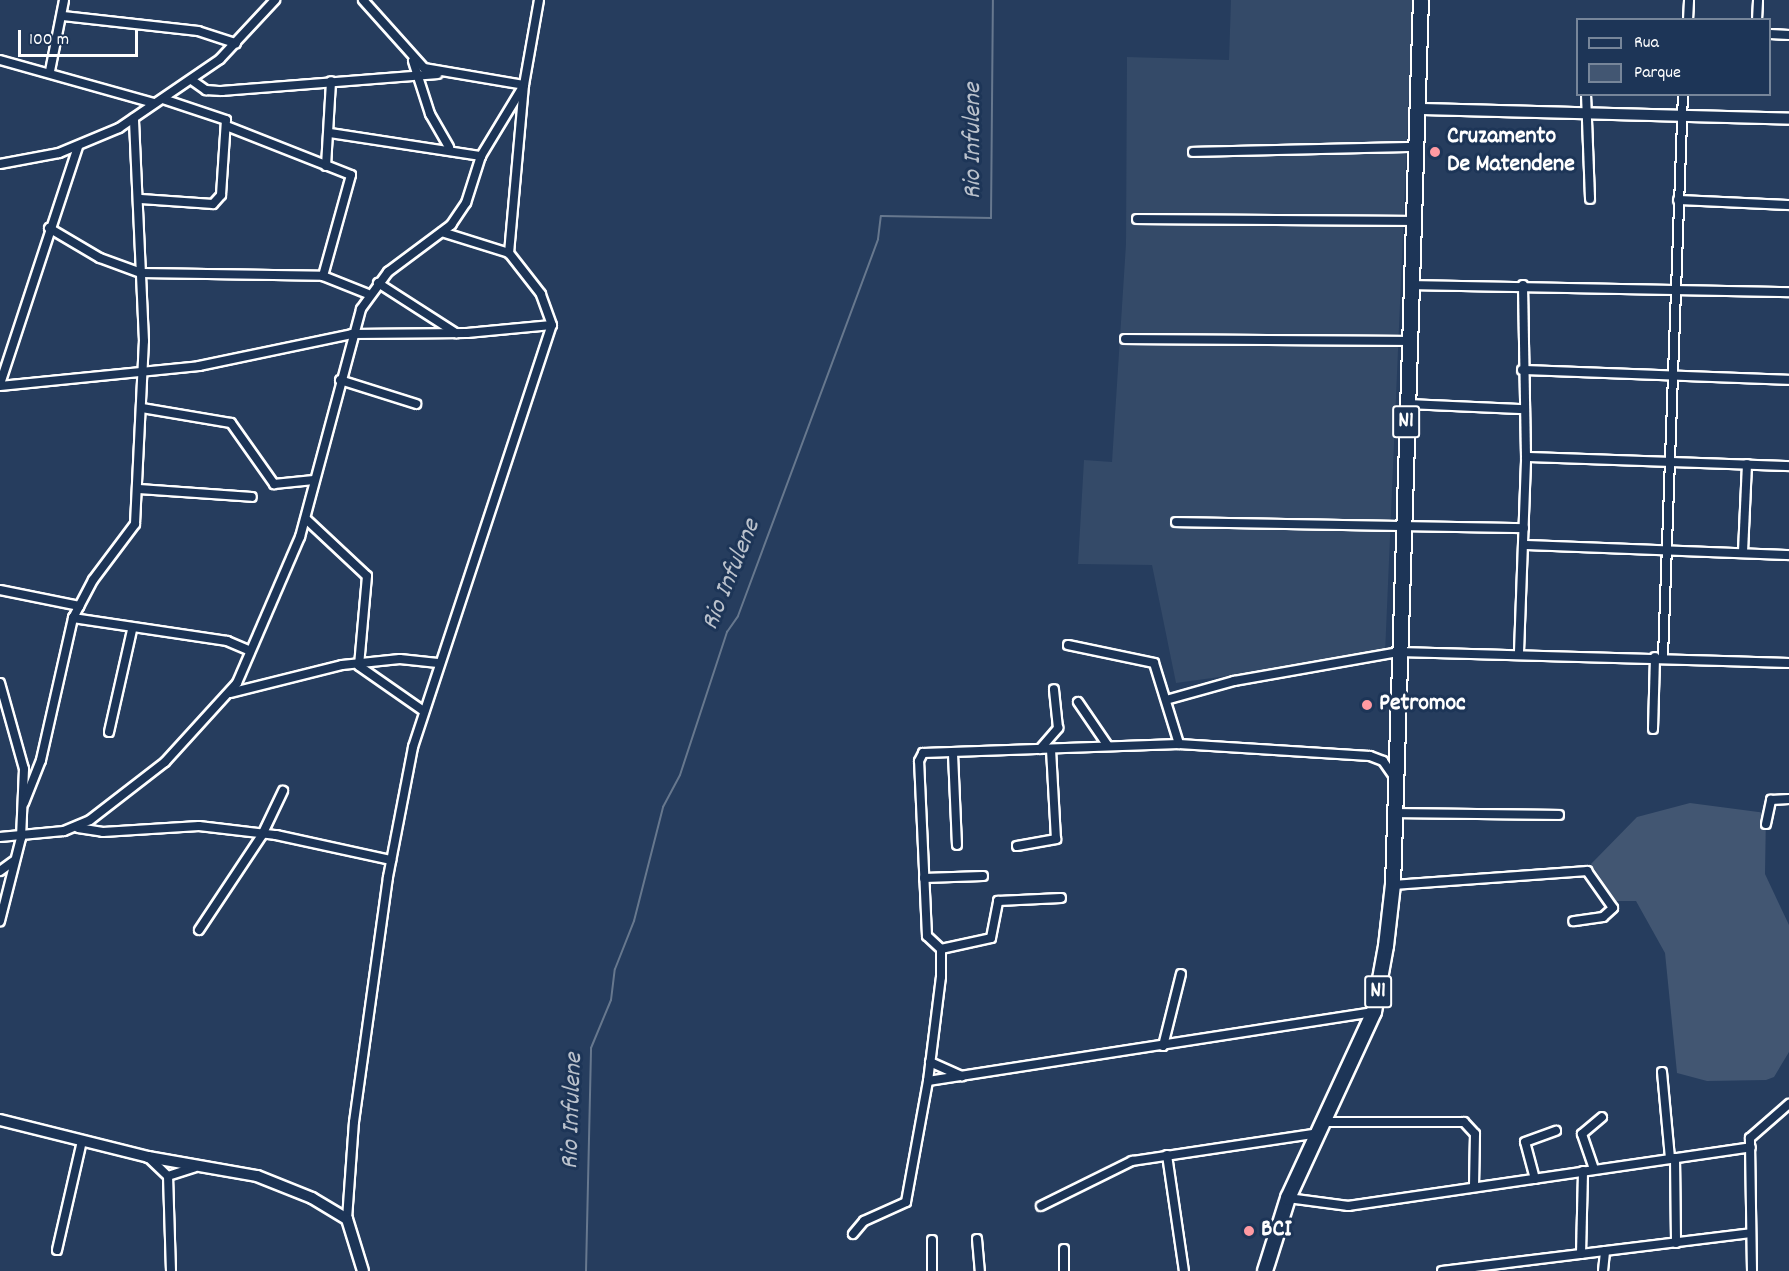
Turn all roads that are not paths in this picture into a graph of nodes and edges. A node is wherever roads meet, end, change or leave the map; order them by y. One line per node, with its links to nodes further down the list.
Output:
1 (64, 0): 8 (street)
2 (275, 0): 13 (street)
3 (363, 0): 15 (street)
4 (539, 0): 21 (street)
5 (1421, 0): 26 (highway, N1)
6 (1689, 0): 9 (street)
7 (1758, 0): 10 (street)
8 (63, 16): 13 (street); 16 (street)
9 (1688, 18)
10 (1757, 18)
11 (1771, 34): 12 (street)
12 (1789, 35)
13 (236, 43): 19 (street)
14 (0, 60): 16 (street)
15 (413, 61): 17 (street); 18 (street)
16 (50, 71): 25 (street)
17 (437, 74): 18 (street); 21 (street)
18 (415, 77): 20 (street); 34 (street)
19 (193, 81): 20 (street); 24 (street)
20 (331, 81): 32 (street)
21 (524, 85): 37 (street); 48 (street)
22 (1587, 96): 27 (street)
23 (1683, 96): 28 (street)
24 (163, 99): 25 (street); 31 (street)
25 (154, 104): 29 (street)
26 (1418, 109): 27 (street); 35 (highway, N1)
27 (1586, 112): 28 (street); 41 (street)
28 (1681, 115): 30 (street); 42 (street)
29 (134, 118): 33 (street); 40 (street)
30 (1789, 118)
31 (229, 127): 39 (street); 40 (street)
32 (330, 133): 34 (street); 39 (street)
33 (78, 147): 38 (street); 46 (street)
34 (449, 147): 37 (street)
35 (1415, 147): 36 (street); 45 (highway, N1)
36 (1193, 152)
37 (481, 156): 47 (street)
38 (0, 164)
39 (326, 166): 50 (street)
40 (141, 199): 49 (street)
41 (1590, 199)
42 (1678, 200): 43 (street); 54 (street)
43 (1789, 205)
44 (1137, 219): 45 (street)
45 (1414, 221): 52 (highway, N1)
46 (49, 228): 49 (street); 67 (street)
47 (442, 232): 48 (street); 51 (street)
48 (508, 253): 57 (street)
49 (141, 273): 50 (street); 63 (street)
50 (323, 276): 56 (street)
51 (378, 283): 56 (street); 58 (street)
52 (1412, 285): 53 (street); 61 (highway, N1)
53 (1523, 285): 54 (street); 62 (street)
54 (1677, 289): 55 (street); 64 (street)
55 (1789, 292)
56 (368, 294): 59 (street)
57 (552, 325): 58 (street); 97 (street)
58 (456, 333): 59 (street)
59 (352, 334): 63 (street); 65 (street)
60 (1125, 339): 61 (street)
61 (1410, 341): 69 (highway, N1)
62 (1522, 370): 64 (street); 71 (street)
63 (141, 373): 67 (street); 70 (street)
64 (1675, 377): 66 (street); 73 (street)
65 (340, 380): 68 (street); 76 (street)
66 (1789, 380)
67 (0, 385)
68 (416, 404)
69 (1406, 404): 71 (street); 81 (highway, N1)
70 (142, 408): 76 (street); 77 (street)
71 (1521, 409): 72 (street)
72 (1526, 457): 73 (street); 82 (street)
73 (1673, 462): 74 (street); 84 (street)
74 (1747, 464): 75 (street); 85 (street)
75 (1789, 466)
76 (314, 480): 79 (street)
77 (139, 489): 78 (street); 88 (street)
78 (252, 496)
79 (306, 519): 92 (street); 96 (street)
80 (1176, 522): 81 (street)
81 (1404, 522): 82 (street); 93 (highway, N1)
82 (1524, 528): 83 (street)
83 (1524, 545): 84 (street); 94 (street)
84 (1671, 550): 85 (street); 95 (street)
85 (1743, 552): 86 (street)
86 (1789, 555)
87 (0, 590): 88 (street)
88 (79, 606): 89 (street)
89 (73, 618): 90 (street); 113 (street)
90 (132, 630): 92 (street); 106 (street)
91 (1068, 645): 102 (street)
92 (250, 651): 101 (street)
93 (1399, 652): 94 (street); 102 (street); 114 (highway, N1)
94 (1519, 652): 95 (street)
95 (1659, 657): 98 (street); 105 (street)
96 (357, 663): 97 (street); 101 (street); 104 (street)
97 (438, 663): 104 (street)
98 (1789, 663)
99 (0, 683): 112 (street)
100 (1054, 689): 109 (street)
101 (229, 694): 121 (street)
102 (1166, 700): 107 (street)
103 (1078, 702): 108 (street)
104 (422, 710): 127 (street)
105 (1653, 729)
106 (109, 732)
107 (1179, 744): 108 (street); 114 (street)
108 (1108, 746): 110 (street)
109 (1040, 749): 110 (street); 111 (street)
110 (1052, 749): 126 (street)
111 (953, 754): 125 (street); 131 (street)
112 (24, 769): 113 (street); 117 (street)
113 (38, 771): 117 (street)
114 (1396, 780): 118 (highway, N1)
115 (283, 791): 122 (street)
116 (1789, 799): 120 (street)
117 (24, 802): 124 (street)
118 (1395, 813): 119 (street); 132 (highway, N1)
119 (1559, 814)
120 (1766, 824)
121 (78, 828): 122 (street); 124 (street)
122 (262, 835): 127 (street); 136 (street)
123 (0, 837): 124 (street)
124 (21, 837): 128 (street)
125 (957, 845)
126 (1017, 846)
127 (391, 860): 163 (street)
128 (14, 861): 129 (street); 134 (street)
129 (0, 871)
130 (984, 876): 131 (street)
131 (924, 878): 137 (street)
132 (1393, 885): 135 (street); 139 (highway, N1)
133 (1061, 898): 137 (street)
134 (0, 921)
135 (1573, 921)
136 (199, 930)
137 (940, 949): 141 (street)
138 (1181, 974): 140 (street)
139 (1374, 1012): 140 (street); 148 (highway, N1)
140 (1163, 1046): 143 (street)
141 (930, 1062): 143 (street); 144 (street)
142 (1662, 1072): 154 (street)
143 (963, 1076): 144 (street)
144 (928, 1081): 165 (street)
145 (1789, 1104): 151 (street)
146 (1602, 1117): 156 (street)
147 (0, 1120): 150 (street)
148 (1322, 1128): 152 (street); 160 (street); 161 (highway, N1)
149 (1556, 1131): 159 (street)
150 (82, 1141): 153 (street); 170 (street)
151 (1751, 1147): 154 (street); 164 (street)
152 (1167, 1155): 162 (street); 178 (street)
153 (148, 1157): 155 (street); 158 (street)
154 (1672, 1158): 156 (street); 168 (street)
155 (195, 1167): 158 (street); 163 (street)
156 (1594, 1169): 157 (street)
157 (1582, 1171): 159 (street); 172 (street)
158 (168, 1176): 173 (street)
159 (1535, 1179): 160 (street)
160 (1474, 1187): 161 (street)
161 (1288, 1198): 179 (highway, N1)
162 (1041, 1206)
163 (347, 1219): 174 (street)
164 (1751, 1233): 168 (street); 182 (street)
165 (853, 1234)
166 (977, 1239): 176 (street)
167 (932, 1240): 175 (street)
168 (1676, 1243): 171 (street)
169 (1064, 1249): 177 (street)
170 (57, 1250)
171 (1605, 1251): 172 (street); 181 (street)
172 (1581, 1254): 180 (street)
173 (171, 1271)
174 (363, 1271)
175 (932, 1271)
176 (980, 1271)
177 (1064, 1271)
178 (1184, 1271)
179 (1265, 1271)
180 (1442, 1271)
181 (1602, 1271)
182 (1752, 1271)

